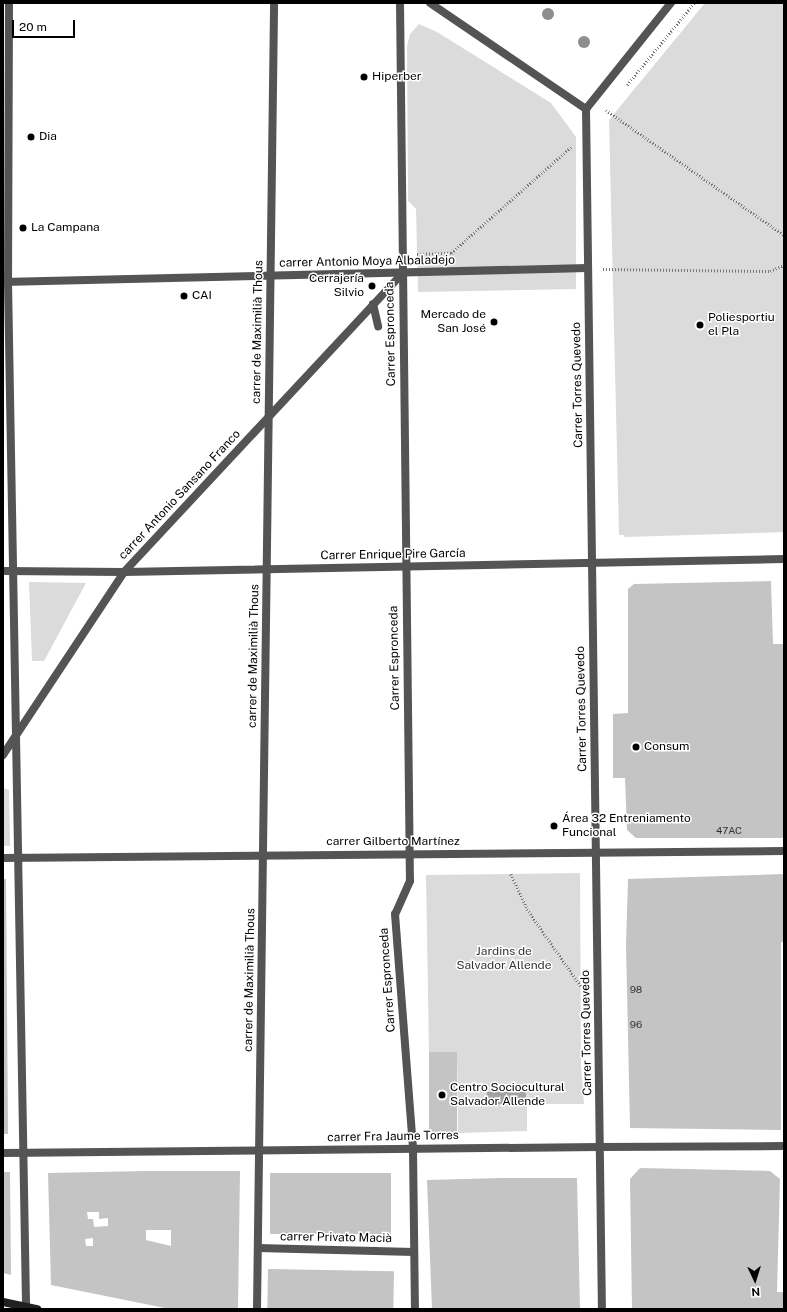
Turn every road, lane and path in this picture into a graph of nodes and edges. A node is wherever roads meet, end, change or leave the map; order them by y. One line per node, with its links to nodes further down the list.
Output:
1 (10, 3): 17 (street)
2 (274, 3): 16 (street, carrer de Maximilià Thous)
3 (400, 3): 12 (street, Carrer Espronceda)
4 (430, 3): 8 (street)
5 (671, 3): 8 (street)
6 (694, 3): 7 (path)
7 (628, 82)
8 (586, 109): 10 (street, Carrer Torres Quevedo)
9 (606, 110): 11 (path)
10 (587, 133): 12 (path); 14 (street, Carrer Torres Quevedo)
11 (784, 235)
12 (403, 254): 15 (street, Carrer Espronceda)
13 (784, 266): 14 (path)
14 (588, 268): 15 (street, carrer Antonio Moya Albaladejo); 22 (street, Carrer Torres Quevedo)
15 (403, 273): 16 (street, carrer Antonio Moya Albaladejo); 18 (street, carrer Antonio Sansano Franco); 23 (street, Carrer Espronceda)
16 (271, 276): 17 (street, carrer Antonio Moya Albaladejo); 20 (street, carrer de Maximilià Thous)
17 (6, 282): 26 (street)
18 (373, 304): 19 (street); 20 (street, carrer Antonio Sansano Franco)
19 (378, 326)
20 (269, 416): 24 (street, carrer de Maximilià Thous); 27 (street, carrer Antonio Sansano Franco)
21 (784, 559): 22 (street, Carrer Enrique Pire García)
22 (593, 563): 23 (street, Carrer Enrique Pire García); 31 (street, Carrer Torres Quevedo)
23 (406, 567): 24 (street, Carrer Enrique Pire García); 32 (street, Carrer Espronceda)
24 (267, 570): 27 (street, Carrer Enrique Pire García); 33 (street, carrer de Maximilià Thous)
25 (3, 571): 26 (street, Carrer Enrique Pire García)
26 (13, 571): 27 (street, Carrer Enrique Pire García); 28 (street)
27 (124, 572): 28 (street, carrer Antonio Sansano Franco)
28 (16, 735): 29 (street, carrer Antonio Sansano Franco); 35 (street)
29 (3, 755)
30 (784, 851): 31 (street, carrer Gilberto Martínez)
31 (596, 853): 32 (street, carrer Gilberto Martínez); 39 (street, Carrer Torres Quevedo)
32 (409, 854): 33 (street, carrer Gilberto Martínez); 40 (street, Carrer Espronceda)
33 (263, 855): 35 (street, carrer Gilberto Martínez); 41 (street, carrer de Maximilià Thous)
34 (3, 858): 35 (street, carrer Gilberto Martínez)
35 (18, 858): 43 (street)
36 (511, 874): 37 (path)
37 (581, 986)
38 (784, 1146): 39 (street, carrer Fra Jaume Torres)
39 (600, 1147): 40 (street, carrer Fra Jaume Torres); 51 (street, Carrer Torres Quevedo)
40 (413, 1149): 41 (street, carrer Fra Jaume Torres); 45 (street, Carrer Espronceda)
41 (259, 1150): 43 (street, carrer Fra Jaume Torres); 44 (street, carrer de Maximilià Thous)
42 (3, 1153): 43 (street, carrer Fra Jaume Torres)
43 (23, 1153): 47 (street)
44 (258, 1248): 45 (street, carrer Privato Macià); 49 (street, carrer de Maximilià Thous)
45 (414, 1252): 50 (street, Carrer Espronceda)
46 (3, 1302): 47 (main road)
47 (26, 1307): 48 (main road)
48 (37, 1309)
49 (257, 1309)
50 (415, 1309)
51 (602, 1309)

